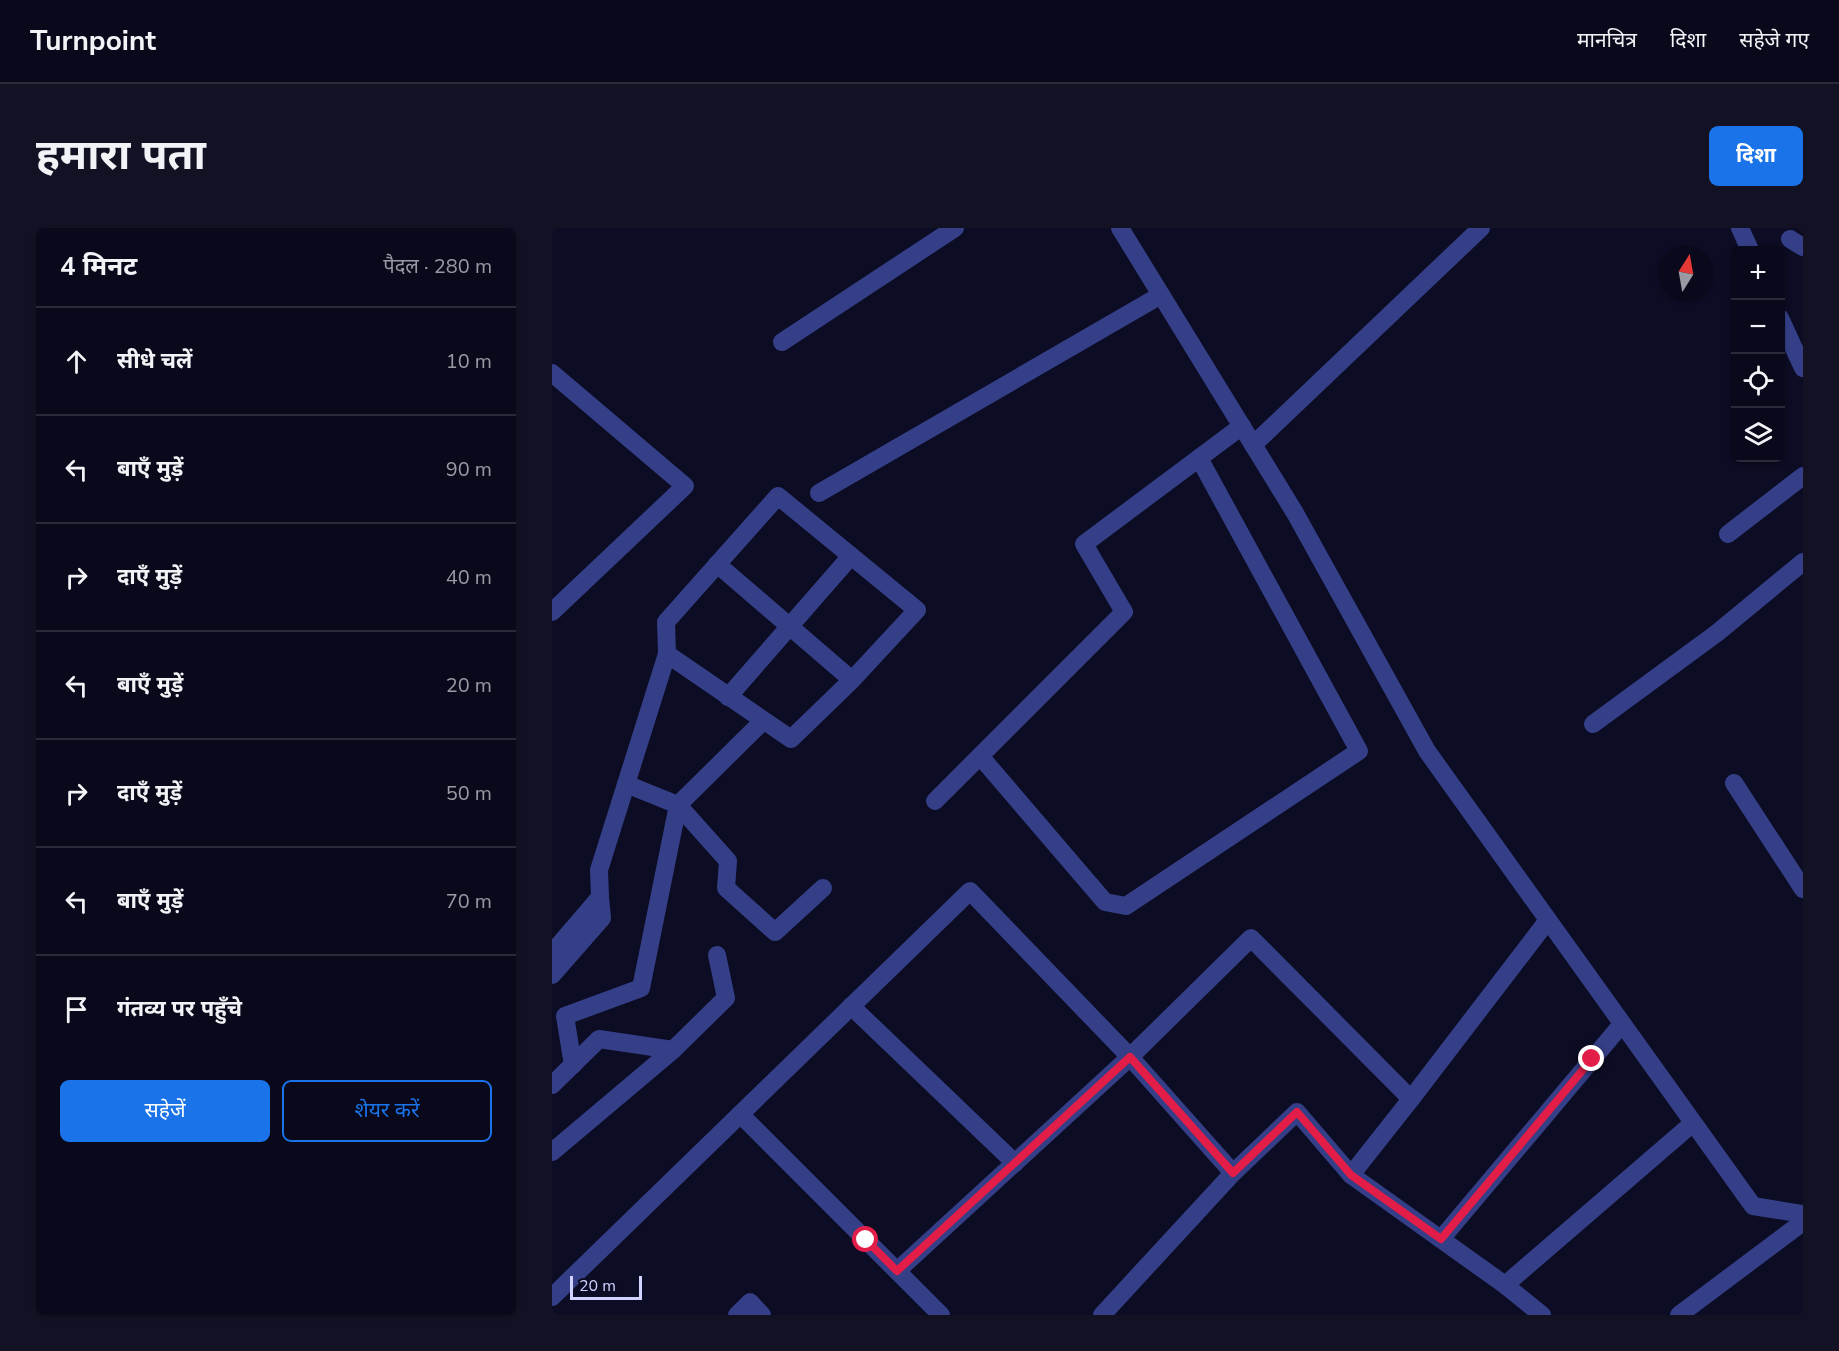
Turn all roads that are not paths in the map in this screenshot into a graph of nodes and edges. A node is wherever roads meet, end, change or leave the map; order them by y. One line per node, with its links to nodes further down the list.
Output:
1 (955, 228): 8 (street)
2 (1481, 228): 12 (street)
3 (1740, 228): 5 (street)
4 (1124, 230): 6 (street)
5 (1748, 246)
6 (1161, 295): 11 (street); 15 (street)
7 (1785, 329): 9 (street)
8 (782, 342)
9 (1803, 368)
10 (552, 373): 20 (street)
11 (1242, 426): 12 (street); 13 (street)
12 (1253, 445): 35 (street)
13 (1199, 458): 27 (street); 27 (street)
14 (1803, 476): 16 (street)
15 (819, 493)
16 (1728, 534)
17 (851, 556): 19 (street); 21 (street); 23 (street)
18 (1803, 562): 26 (street)
19 (717, 564): 21 (street); 22 (street)
20 (552, 612)
21 (790, 627): 23 (street); 24 (street)
22 (667, 654): 24 (street); 29 (street)
23 (852, 680): 25 (street)
24 (728, 697): 25 (street)
25 (762, 722): 31 (street)
26 (1593, 724)
27 (980, 756): 30 (street)
28 (1734, 783): 33 (street)
29 (626, 784): 31 (street); 34 (street)
30 (935, 801)
31 (678, 805): 32 (street); 43 (street)
32 (823, 888)
33 (1803, 889)
34 (600, 897): 36 (street); 38 (street)
35 (1548, 920): 40 (street); 45 (street)
36 (552, 953)
37 (717, 955): 41 (street)
38 (552, 975)
39 (851, 1006): 42 (street); 46 (street); 49 (street)
40 (1622, 1024): 47 (street); 54 (street)
41 (673, 1050): 43 (street); 48 (street)
42 (1130, 1057): 45 (street); 49 (street); 50 (street)
43 (573, 1065): 44 (street)
44 (552, 1085)
45 (1411, 1099): 51 (street)
46 (740, 1114): 55 (street); 57 (street)
47 (1694, 1123): 52 (street); 56 (street)
48 (552, 1152)
49 (1015, 1163): 55 (street)
50 (1233, 1173): 51 (street); 61 (street)
51 (1351, 1175): 54 (street)
52 (1803, 1214)
53 (1803, 1222): 63 (street)
54 (1441, 1239): 56 (street)
55 (897, 1271): 60 (street)
56 (1505, 1285): 62 (street)
57 (552, 1297)
58 (737, 1315): 59 (street)
59 (762, 1315)
60 (941, 1315)
61 (1102, 1315)
62 (1542, 1315)
63 (1679, 1315)

